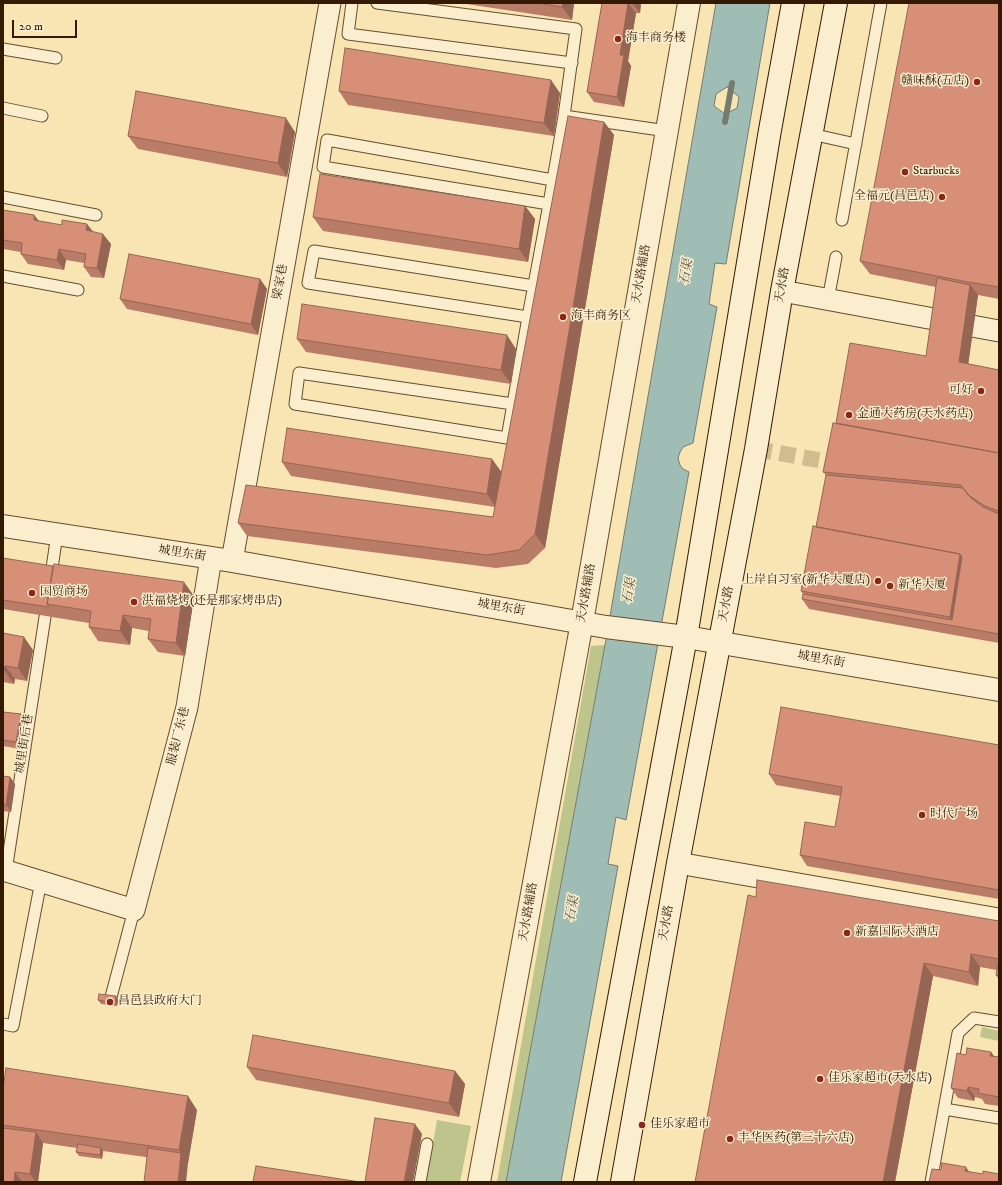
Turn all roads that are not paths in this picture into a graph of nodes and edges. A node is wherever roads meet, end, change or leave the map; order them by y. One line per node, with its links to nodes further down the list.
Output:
1 (330, 3): 34 (street, 梁家巷)
2 (352, 3): 10 (lane)
3 (377, 3): 10 (lane)
4 (689, 3): 14 (main road, 天水路辅路)
5 (793, 3): 38 (main road)
6 (836, 3): 15 (main road, 天水路)
7 (881, 3): 16 (lane)
8 (3, 49): 9 (lane)
9 (56, 58)
10 (572, 63): 13 (lane)
11 (3, 108): 12 (lane)
12 (42, 116)
13 (564, 116): 14 (lane); 17 (lane)
14 (667, 131): 37 (main road, 天水路辅路)
15 (811, 134): 16 (lane); 26 (main road, 天水路)
16 (856, 144): 21 (lane)
17 (553, 180): 19 (lane); 19 (lane)
18 (3, 197): 20 (lane)
19 (549, 204): 24 (lane)
20 (96, 215)
21 (842, 220)
22 (836, 257): 27 (lane)
23 (3, 276): 25 (lane)
24 (534, 286): 28 (lane); 28 (lane)
25 (78, 290)
26 (782, 291): 27 (street); 39 (main road, 天水路)
27 (828, 300): 29 (street)
28 (528, 317): 30 (lane)
29 (999, 331)
30 (513, 404): 30 (lane)
31 (3, 526): 32 (main road, 城里东街)
32 (57, 534): 33 (main road, 城里东街); 35 (lane)
33 (211, 558): 34 (main road, 城里东街); 44 (street, 服装厂东巷)
34 (232, 561): 37 (main road, 城里东街)
35 (51, 575)
36 (44, 617): 42 (lane, 城里街后巷)
37 (582, 622): 38 (main road, 城里东街); 53 (main road, 天水路辅路)
38 (676, 635): 39 (main road, 城里东街); 54 (main road)
39 (719, 643): 40 (main road, 城里东街); 41 (main road, 天水路)
40 (999, 690)
41 (678, 863): 45 (street); 55 (main road, 天水路)
42 (4, 871): 43 (street, 城里街后巷)
43 (41, 881): 44 (street, 城里街后巷); 48 (lane)
44 (134, 910): 46 (lane)
45 (999, 919)
46 (111, 997)
47 (999, 1022): 49 (lane)
48 (3, 1024)
49 (944, 1109): 50 (lane); 56 (lane)
50 (999, 1118)
51 (427, 1144): 52 (lane)
52 (420, 1182)
53 (479, 1182)
54 (585, 1182)
55 (622, 1182)
56 (931, 1182)

